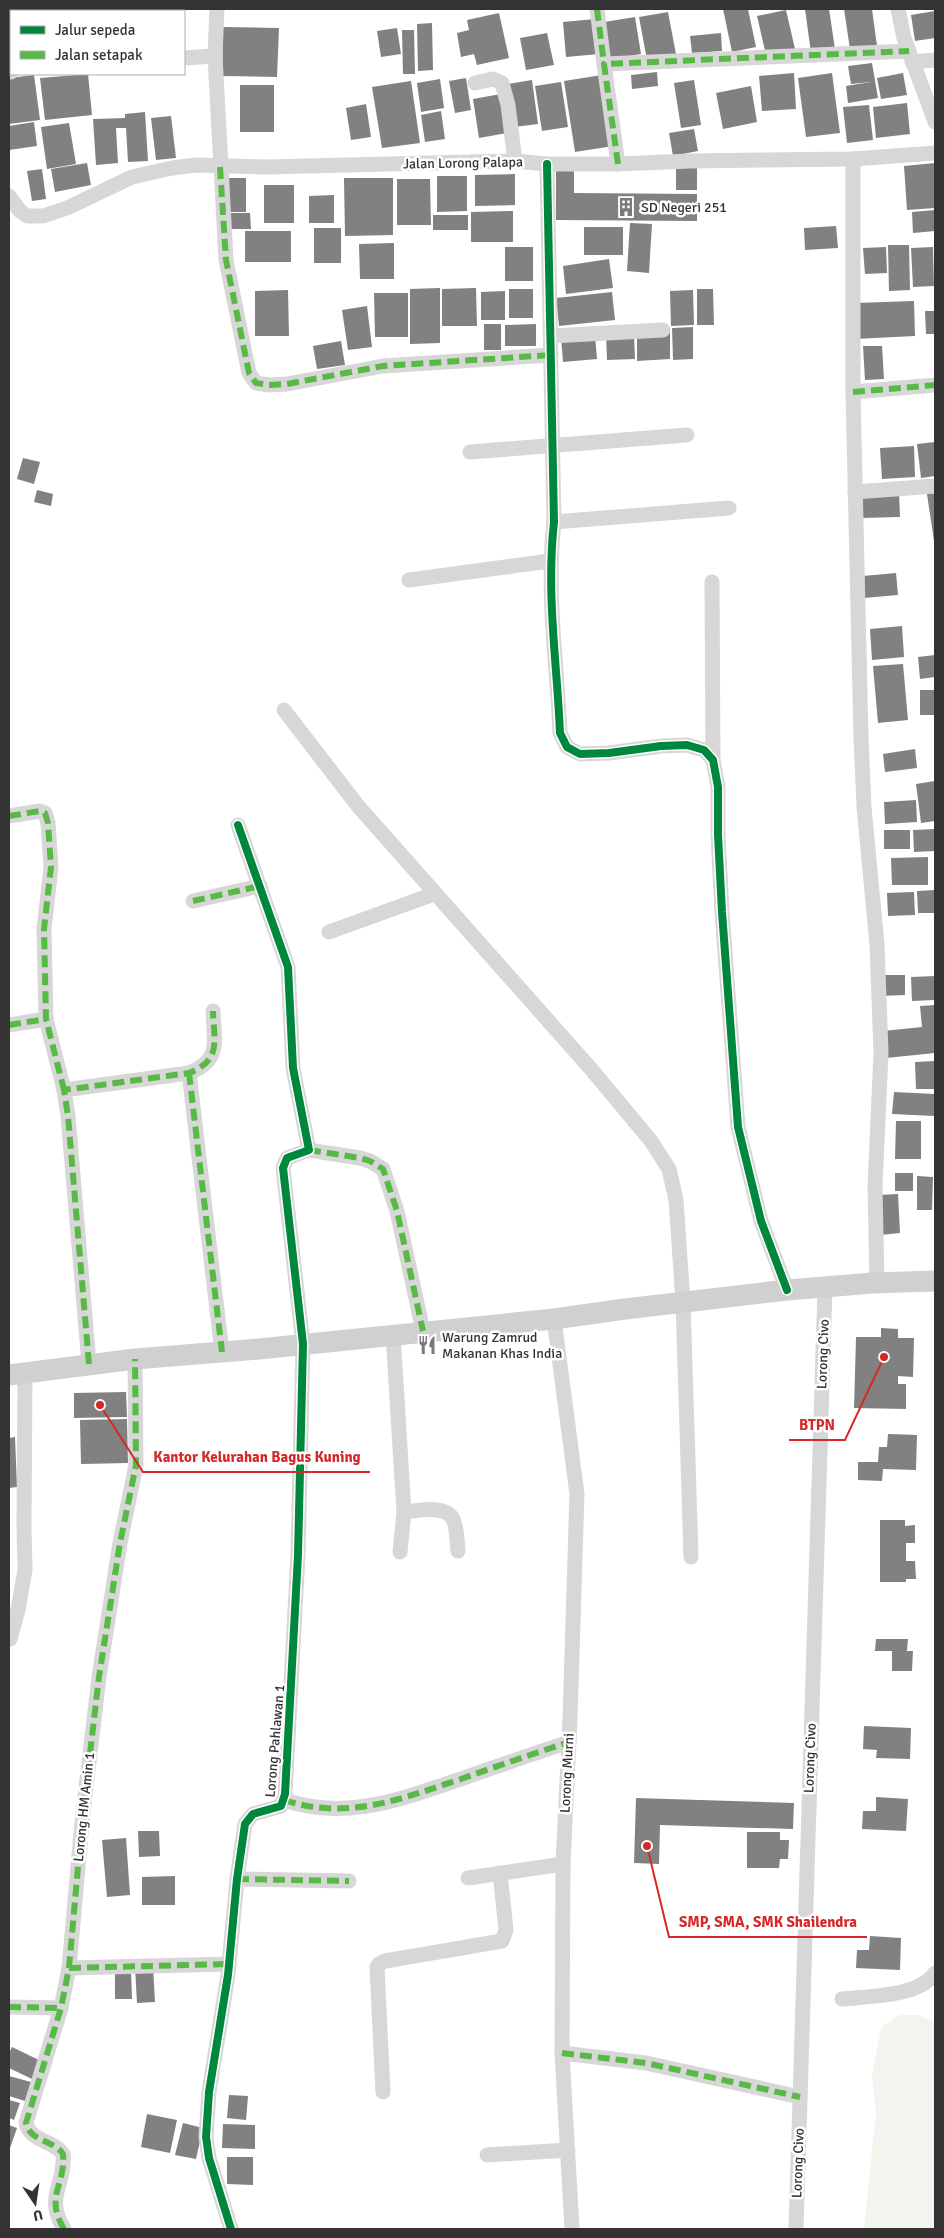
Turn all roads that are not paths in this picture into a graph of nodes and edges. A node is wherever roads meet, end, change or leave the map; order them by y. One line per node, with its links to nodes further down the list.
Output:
1 (216, 9): 4 (street)
2 (596, 9): 8 (street)
3 (898, 9): 5 (street)
4 (215, 56): 6 (street); 16 (street)
5 (910, 56): 7 (street); 8 (street); 10 (street)
6 (185, 58)
7 (935, 60)
8 (604, 64): 15 (street)
9 (475, 83): 13 (street)
10 (935, 122)
11 (935, 153): 12 (street, Jalan Lorong Palapa)
12 (853, 159): 15 (street, Jalan Lorong Palapa); 22 (street)
13 (515, 160): 14 (street, Jalan Lorong Palapa); 16 (street, Jalan Lorong Palapa)
14 (547, 164): 15 (street, Jalan Lorong Palapa); 19 (street)
15 (618, 164)
16 (220, 166): 17 (street, Jalan Lorong Palapa); 20 (street)
17 (9, 196)
18 (663, 330): 19 (street)
19 (551, 336): 20 (street)
20 (551, 355): 24 (street)
21 (935, 384): 22 (street)
22 (853, 392): 27 (street)
23 (687, 436): 24 (street)
24 (552, 445): 25 (street); 29 (street)
25 (470, 452)
26 (935, 486): 27 (street)
27 (855, 492): 48 (street)
28 (730, 508): 29 (street)
29 (554, 522): 30 (street)
30 (550, 561): 31 (street); 34 (street)
31 (409, 580)
32 (712, 582): 34 (street)
33 (284, 710): 38 (street)
34 (713, 760): 50 (street)
35 (9, 816): 42 (street)
36 (238, 826): 37 (street)
37 (260, 886): 39 (street); 46 (street)
38 (434, 894): 40 (street); 51 (street)
39 (193, 901)
40 (329, 932)
41 (213, 1011): 44 (street)
42 (46, 1019): 43 (street); 45 (street)
43 (9, 1024)
44 (189, 1073): 45 (street); 56 (street)
45 (64, 1090): 58 (street)
46 (309, 1150): 53 (street); 55 (street, Lorong Pahlawan 1)
47 (935, 1281): 48 (main road)
48 (877, 1283): 49 (main road)
49 (825, 1288): 50 (main road); 80 (street, Lorong Civo)
50 (787, 1290): 51 (main road)
51 (683, 1302): 52 (main road); 63 (street)
52 (554, 1319): 53 (main road); 65 (street, Lorong Murni)
53 (423, 1331): 54 (main road)
54 (393, 1334): 55 (main road); 60 (street)
55 (304, 1344): 56 (main road); 66 (street, Lorong Pahlawan 1)
56 (222, 1352): 57 (main road)
57 (135, 1359): 58 (main road); 73 (street, Lorong HM Amin 1)
58 (89, 1364): 59 (main road)
59 (17, 1374): 64 (street)
60 (404, 1512): 61 (street); 62 (street)
61 (458, 1551)
62 (400, 1552)
63 (691, 1557)
64 (10, 1638)
65 (569, 1742): 66 (street); 67 (street, Lorong Murni)
66 (284, 1800): 70 (street, Lorong Pahlawan 1)
67 (563, 1864): 68 (street); 78 (street, Lorong Murni)
68 (500, 1873): 69 (street); 79 (street)
69 (468, 1878)
70 (237, 1879): 71 (street); 72 (street, Lorong Pahlawan 1)
71 (349, 1881)
72 (230, 1964): 73 (street); 84 (street, Lorong Pahlawan 1)
73 (69, 1968): 77 (street, Lorong HM Amin 1)
74 (935, 1974): 75 (street)
75 (842, 2000)
76 (9, 2007): 77 (street)
77 (61, 2008): 83 (street, Lorong HM Amin 1)
78 (562, 2053): 80 (street); 81 (street, Lorong Murni)
79 (383, 2092)
80 (800, 2097): 86 (street, Lorong Civo)
81 (568, 2150): 82 (street); 85 (street, Lorong Murni)
82 (487, 2155)
83 (64, 2229)
84 (231, 2229)
85 (572, 2229)
86 (796, 2229)

